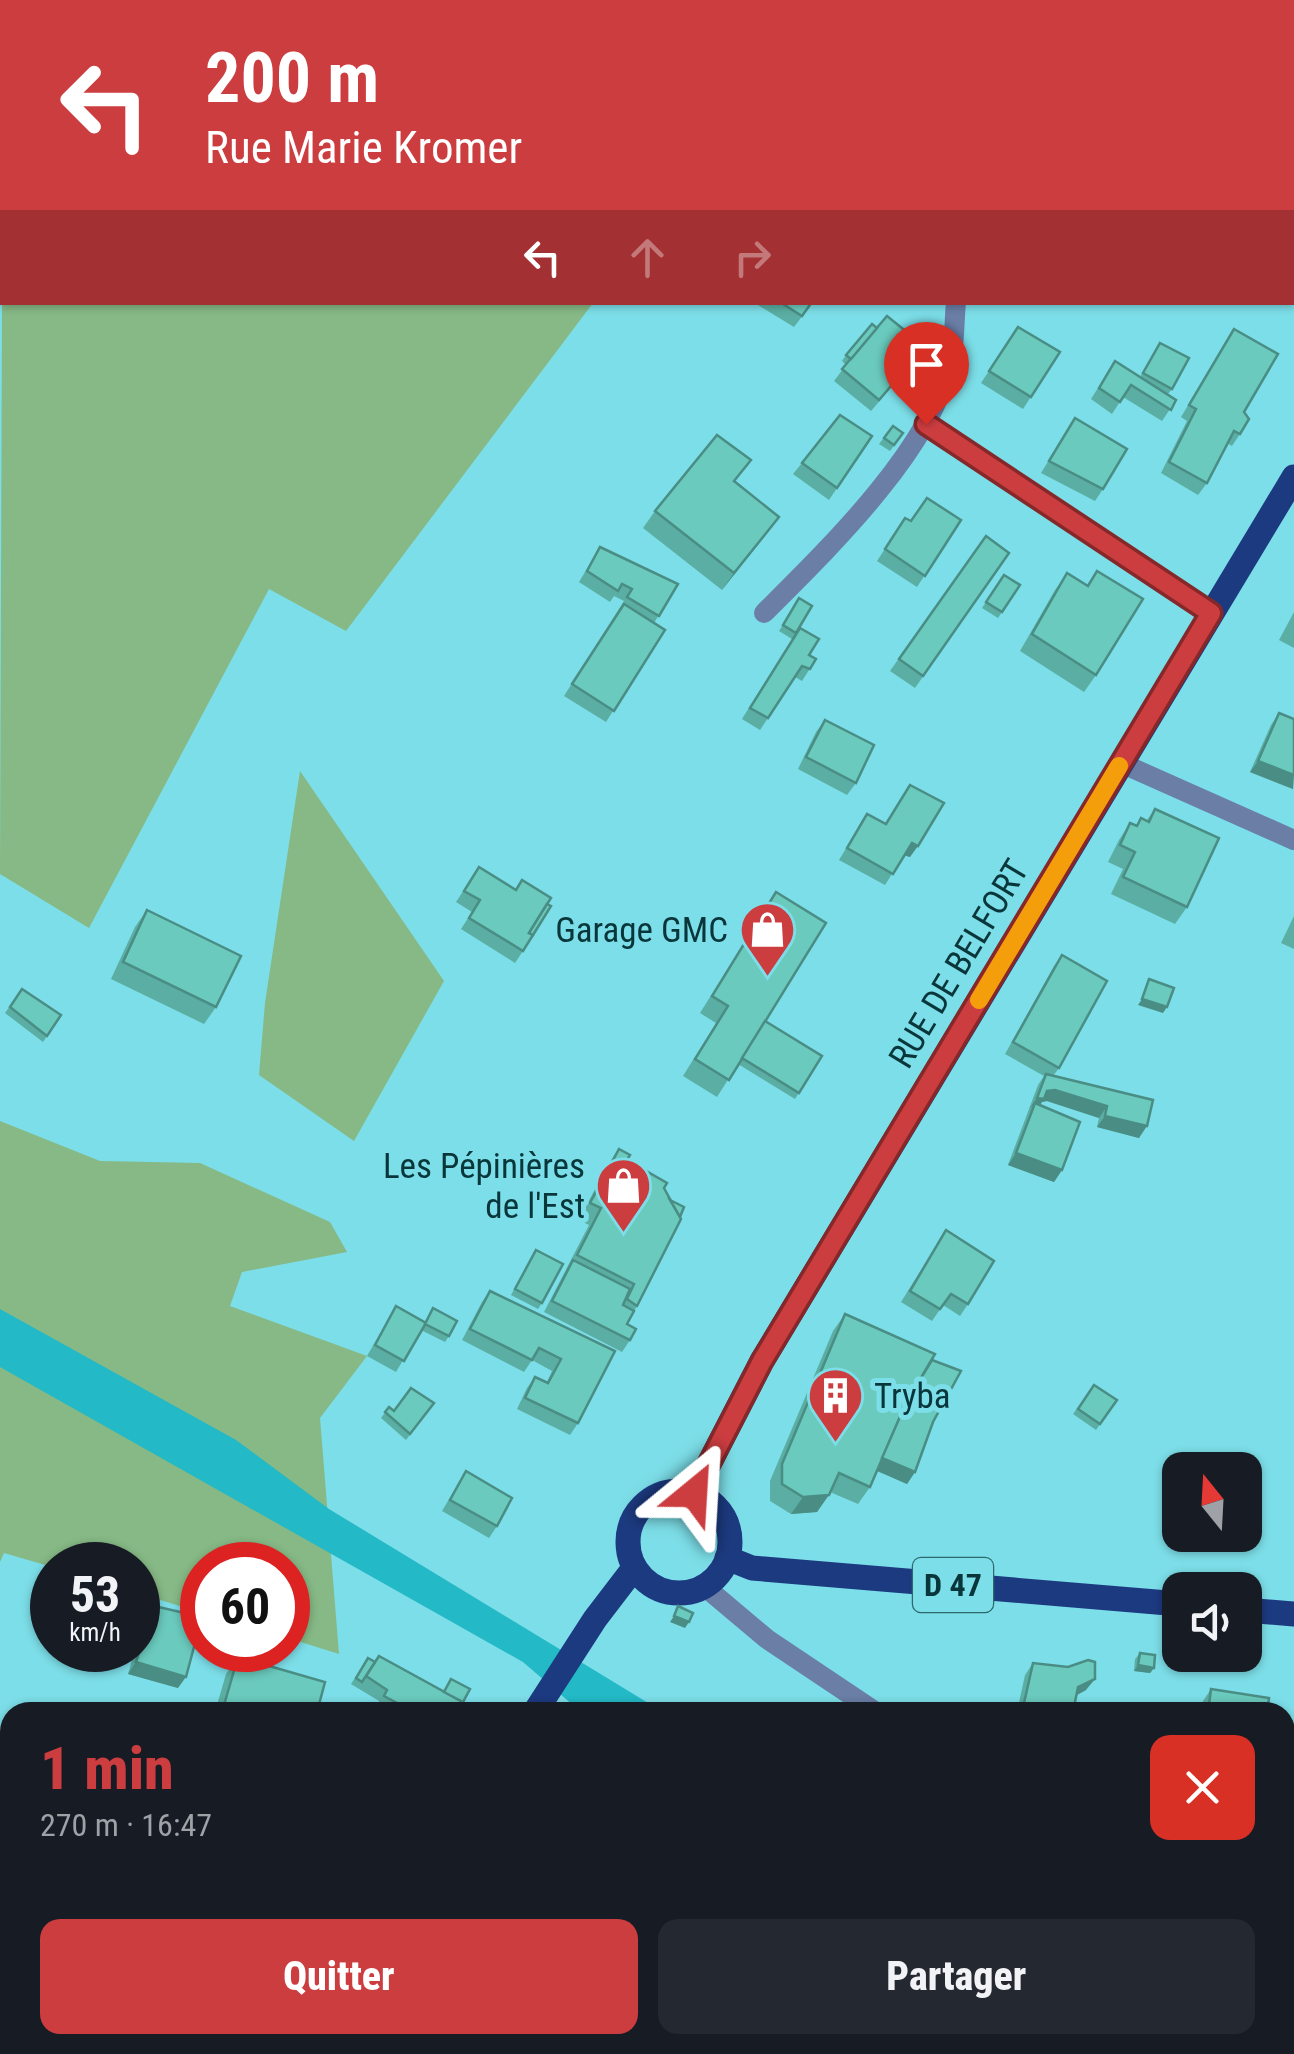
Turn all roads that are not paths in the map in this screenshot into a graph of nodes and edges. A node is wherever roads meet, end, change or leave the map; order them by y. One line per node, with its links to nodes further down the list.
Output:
1 (956, 305): 2 (street)
2 (926, 424): 4 (street); 5 (street)
3 (1294, 477): 5 (main road, RUE DE BELFORT)
4 (764, 612)
5 (1211, 613): 6 (main road, RUE DE BELFORT)
6 (1121, 763): 7 (street); 8 (main road, RUE DE BELFORT)
7 (1294, 840)
8 (694, 1493): 9 (main road); 10 (main road)
9 (727, 1558): 11 (main road); 12 (main road, D 47)
10 (634, 1568): 11 (main road); 15 (main road)
11 (704, 1586): 16 (street)
12 (1162, 1602)
13 (1262, 1611): 14 (main road)
14 (1294, 1614)
15 (541, 1702)
16 (861, 1702)

